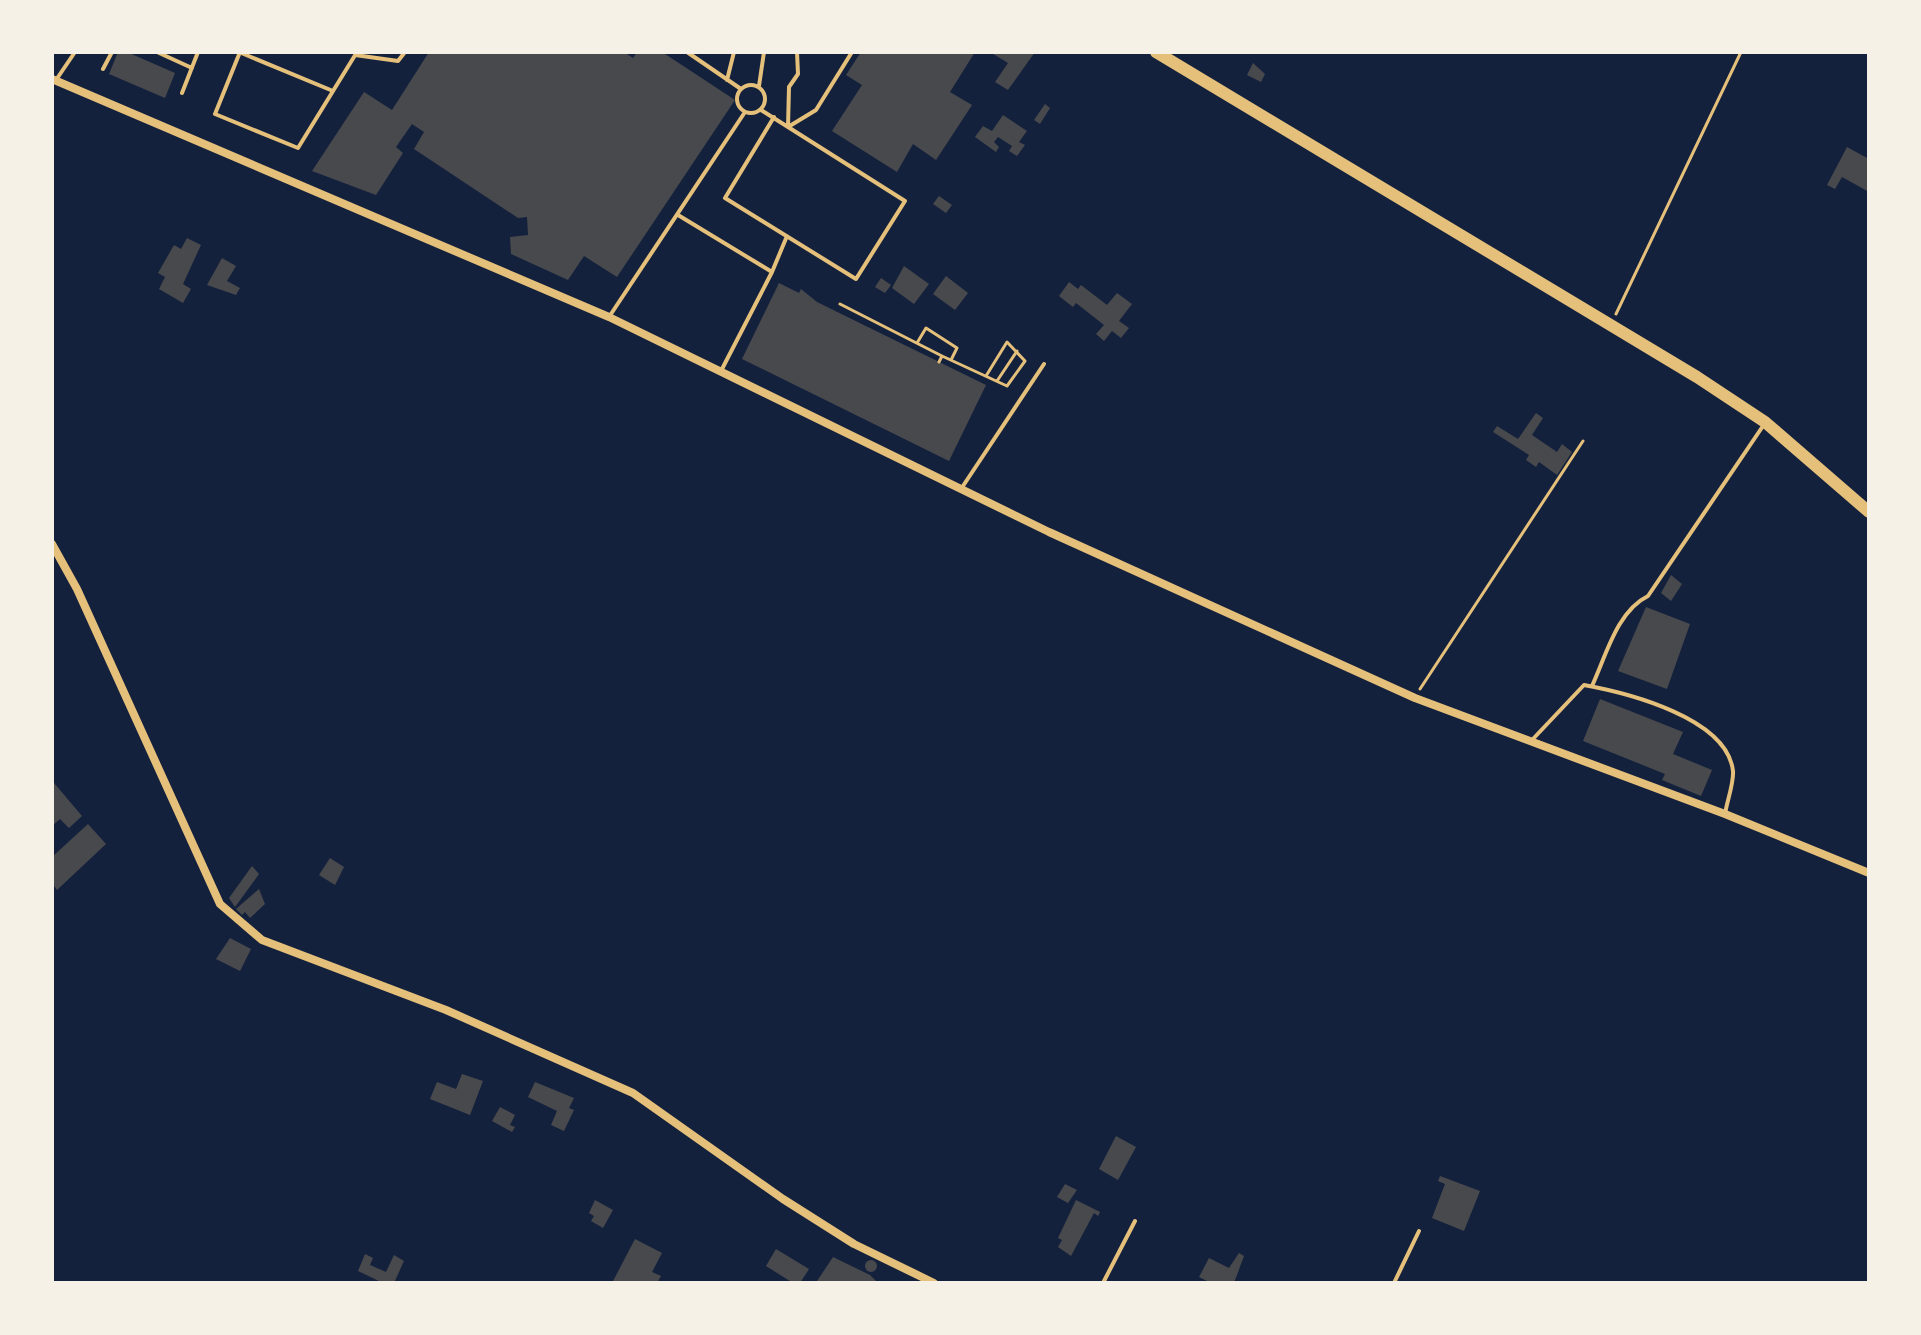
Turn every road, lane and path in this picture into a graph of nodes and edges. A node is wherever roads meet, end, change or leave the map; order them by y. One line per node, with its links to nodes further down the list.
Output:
1 (75, 52): 17 (lane)
2 (112, 52): 16 (lane)
3 (157, 52): 15 (lane)
4 (198, 52): 15 (lane)
5 (240, 52): 21 (lane); 21 (lane)
6 (405, 52): 14 (lane)
7 (687, 52): 18 (lane)
8 (734, 52): 18 (lane)
9 (764, 52): 19 (lane)
10 (797, 52): 26 (lane)
11 (852, 52): 26 (lane)
12 (1156, 52): 32 (main road)
13 (1741, 52): 32 (path)
14 (356, 54): 21 (lane)
15 (192, 68): 22 (lane)
16 (103, 69)
17 (54, 79): 31 (street)
18 (727, 80): 20 (lane)
19 (759, 86): 20 (lane); 23 (lane)
20 (741, 89): 24 (lane)
21 (333, 91)
22 (182, 93)
23 (761, 110): 24 (lane); 25 (lane)
24 (745, 112): 27 (lane)
25 (774, 117): 26 (lane); 28 (lane)
26 (788, 127): 28 (lane)
27 (678, 215): 29 (lane); 31 (lane)
28 (787, 236): 29 (lane)
29 (772, 272): 41 (lane)
30 (840, 304): 33 (path)
31 (609, 317): 41 (street)
32 (1612, 325): 44 (main road)
33 (886, 327): 34 (path); 35 (path)
34 (883, 334)
35 (917, 343): 37 (path); 38 (path)
36 (1017, 351): 42 (path); 43 (path); 43 (path)
37 (942, 356): 38 (path); 39 (path)
38 (951, 360): 42 (path)
39 (939, 362)
40 (1044, 364): 46 (lane)
41 (720, 373): 46 (street)
42 (986, 376): 43 (path)
43 (997, 381)
44 (1765, 422): 47 (main road); 49 (lane)
45 (1583, 441): 50 (path)
46 (961, 489): 50 (street)
47 (1869, 512)
48 (52, 544): 56 (street)
49 (1592, 686): 51 (lane); 52 (lane)
50 (1415, 698): 51 (street)
51 (1531, 741): 52 (street)
52 (1725, 814): 53 (street)
53 (1869, 873)
54 (1135, 1221): 57 (lane)
55 (1419, 1231): 58 (lane)
56 (934, 1283)
57 (1103, 1283)
58 (1394, 1283)

